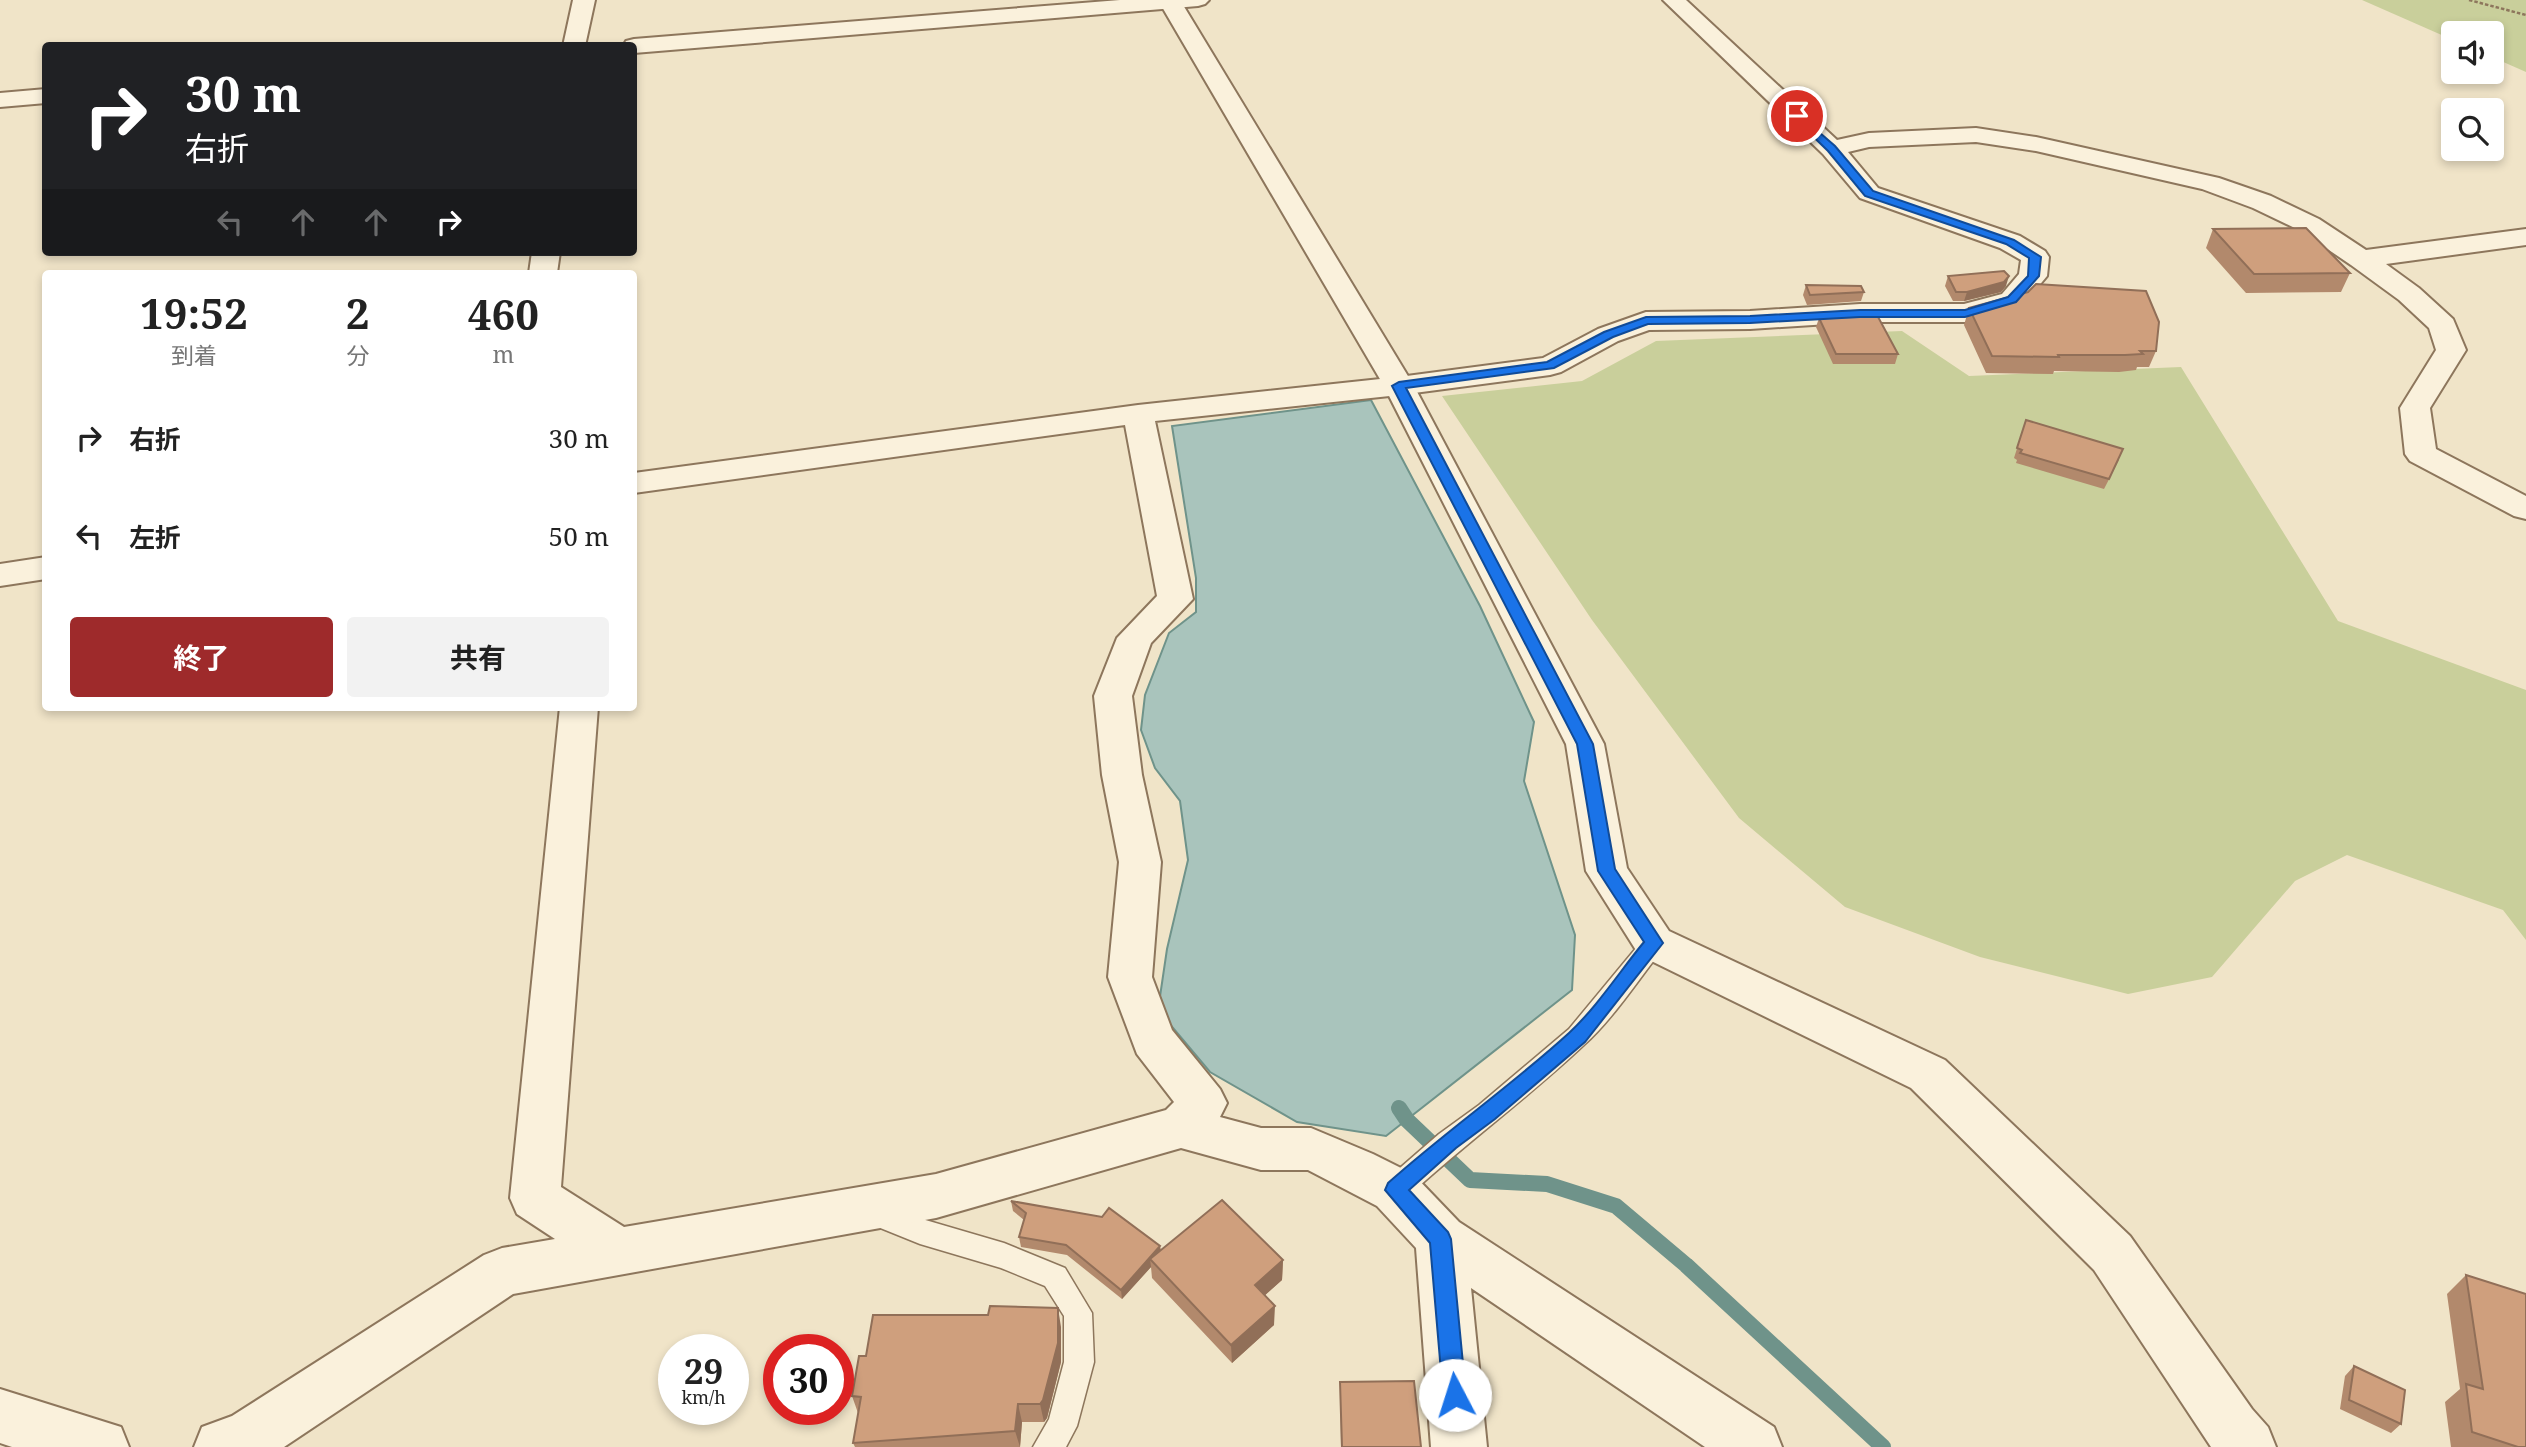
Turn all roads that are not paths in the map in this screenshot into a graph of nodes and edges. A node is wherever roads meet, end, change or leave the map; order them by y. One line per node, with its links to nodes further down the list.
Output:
1 (584, 0): 4 (street)
2 (1674, 0): 8 (street)
3 (1179, 1): 5 (street); 11 (street)
4 (575, 42)
5 (637, 46)
6 (42, 96): 7 (street)
7 (0, 100)
8 (1832, 149): 10 (street); 11 (street)
9 (2526, 237): 10 (street)
10 (2361, 259): 14 (street)
11 (1399, 386): 12 (street); 18 (street)
12 (1138, 414): 13 (street); 19 (street)
13 (637, 483)
14 (2526, 509)
15 (42, 569): 16 (street)
16 (0, 575)
17 (579, 711): 23 (street)
18 (1654, 943): 20 (lane); 30 (street)
19 (1181, 1127): 20 (street); 21 (street)
20 (1424, 1164): 22 (street)
21 (866, 1210): 23 (street); 27 (lane)
22 (1441, 1239): 28 (street); 29 (street)
23 (619, 1252): 26 (street)
24 (0, 1416): 25 (street)
25 (101, 1447)
26 (222, 1447)
27 (1048, 1447)
28 (1459, 1447)
29 (1754, 1447)
30 (2248, 1447)

